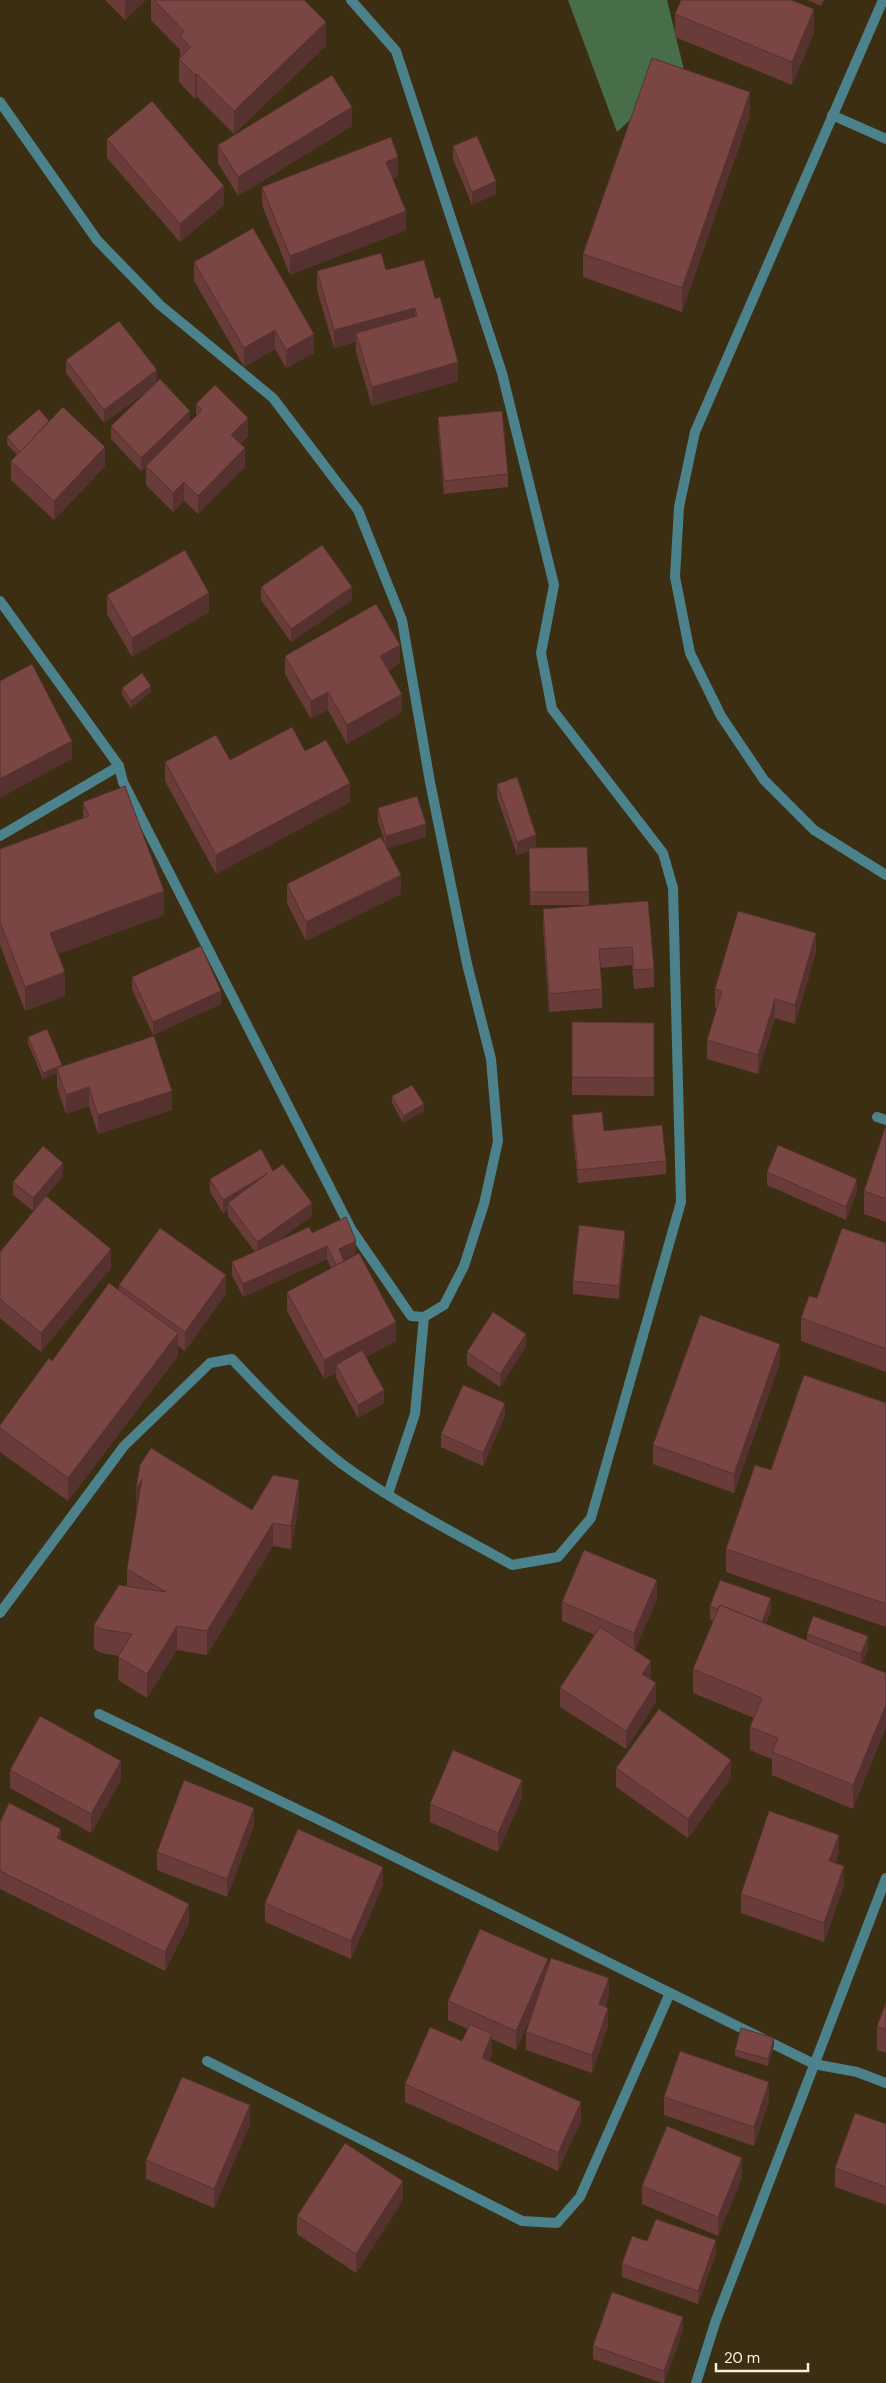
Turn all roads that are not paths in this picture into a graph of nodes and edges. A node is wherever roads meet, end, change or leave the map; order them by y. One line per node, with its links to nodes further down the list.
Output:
1 (351, 0): 11 (street)
2 (883, 0): 4 (street)
3 (0, 102): 10 (street)
4 (832, 115): 5 (street); 9 (street)
5 (886, 139)
6 (0, 602): 7 (street)
7 (119, 766): 8 (street); 10 (street)
8 (0, 836)
9 (886, 875)
10 (424, 1317): 11 (street)
11 (388, 1494): 12 (street)
12 (0, 1613)
13 (99, 1714): 15 (street)
14 (886, 1878): 17 (street)
15 (670, 1993): 16 (street); 17 (street)
16 (207, 2061)
17 (814, 2064): 18 (street); 19 (street)
18 (886, 2083)
19 (696, 2383)

